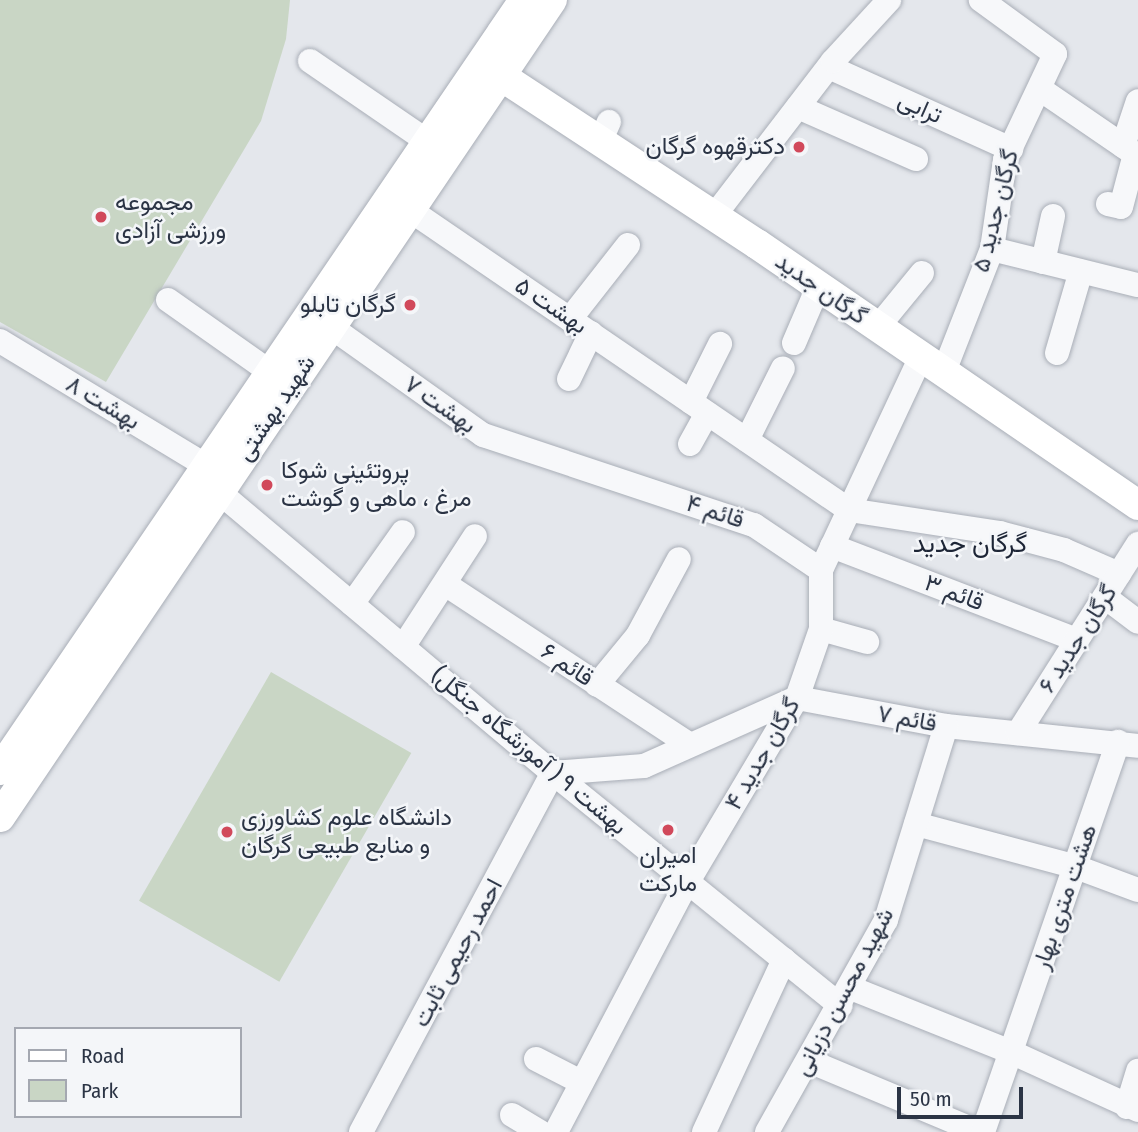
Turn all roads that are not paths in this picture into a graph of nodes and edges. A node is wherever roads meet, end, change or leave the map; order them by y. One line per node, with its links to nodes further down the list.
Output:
1 (523, 0): 11 (main road, شهید بهشتی)
2 (552, 0): 7 (main road, شهید بهشتی)
3 (888, 0): 6 (street)
4 (981, 0): 8 (street, گرگان جدید ۵)
5 (310, 61): 11 (street)
6 (831, 64): 10 (street); 12 (street, ترابی)
7 (501, 76): 16 (main road, شهید بهشتی); 17 (main road, گرگان جدید)
8 (1040, 89): 12 (street, گرگان جدید ۵); 13 (street)
9 (1138, 101): 13 (street)
10 (798, 107): 14 (street); 17 (street)
11 (427, 141): 37 (main road, شهید بهشتی)
12 (1011, 149): 20 (street, گرگان جدید ۵)
13 (1132, 152): 15 (street)
14 (916, 159)
15 (1108, 204)
16 (410, 210): 27 (street, بهشت ۵); 28 (main road, شهید بهشتی)
17 (715, 216): 25 (main road, گرگان جدید)
18 (1054, 216): 21 (street)
19 (628, 245): 27 (street)
20 (992, 249): 21 (street); 35 (street, گرگان جدید ۵)
21 (1043, 262): 22 (street)
22 (1081, 271): 24 (street); 34 (street)
23 (922, 273): 29 (street)
24 (1138, 285)
25 (818, 287): 29 (main road, گرگان جدید); 32 (street)
26 (168, 300): 37 (street)
27 (570, 319): 30 (street, بهشت ۵)
28 (331, 327): 43 (street, بهشت ۷); 44 (main road, شهید بهشتی)
29 (877, 328): 35 (main road, گرگان جدید)
30 (591, 333): 38 (street); 39 (street, بهشت ۵)
31 (0, 341): 42 (street, ۸ بهشت)
32 (794, 343)
33 (720, 344): 39 (street)
34 (1057, 353)
35 (932, 367): 45 (main road, گرگان جدید); 46 (street, گرگان جدید ۴)
36 (783, 368): 40 (street)
37 (270, 372): 42 (main road, شهید بهشتی)
38 (569, 379)
39 (699, 407): 40 (street, بهشت ۵); 41 (street)
40 (747, 440): 46 (street, بهشت ۵)
41 (690, 444)
42 (206, 466): 68 (main road, شهید بهشتی)
43 (600, 474): 52 (street, قائم ۴)
44 (219, 492): 56 (street, بهشت ۹ ( آموزشگاه جنگل)); 70 (main road, شهید بهشتی)
45 (1138, 505)
46 (849, 510): 50 (street, گرگان جدید ۴); 53 (street)
47 (402, 531): 56 (street)
48 (475, 536): 54 (street)
49 (1138, 544): 53 (street, گرگان جدید ۶)
50 (831, 547): 52 (street, گرگان جدید ۴); 59 (street, ۳ قائم)
51 (678, 559): 62 (street)
52 (821, 570): 58 (street, گرگان جدید ۴)
53 (1119, 575): 55 (street, گرگان جدید ۶)
54 (445, 584): 61 (street); 62 (street, قائم ۶)
55 (1105, 597): 57 (street); 59 (street, گرگان جدید ۶)
56 (352, 604): 61 (street, بهشت ۹ ( آموزشگاه جنگل))
57 (1138, 622)
58 (821, 629): 60 (street); 63 (street, گرگان جدید ۴)
59 (1077, 640): 65 (street, گرگان جدید ۶)
60 (867, 642)
61 (403, 647): 69 (street, بهشت ۹ ( آموزشگاه جنگل))
62 (597, 685): 67 (street, قائم ۶)
63 (797, 698): 64 (street, ۷ قائم); 67 (street); 73 (street, گرگان جدید ۴)
64 (946, 726): 65 (street, ۷ قائم); 71 (street, شهید محسن دزیانی)
65 (1018, 733): 66 (street, ۷ قائم)
66 (1128, 744): 72 (street, هشت متری بهار)
67 (690, 746): 69 (street)
68 (0, 770)
69 (554, 773): 73 (street, بهشت ۹ ( آموزشگاه جنگل)); 84 (street, احمد رحیمی ثابت)
70 (2, 809)
71 (916, 824): 72 (street); 76 (street, شهید محسن دزیانی)
72 (1076, 867): 74 (street); 77 (street, هشت متری بهار)
73 (687, 883): 75 (street, بهشت ۹ ( آموزشگاه جنگل)); 81 (street, گرگان جدید ۴)
74 (1138, 890)
75 (784, 960): 76 (street, بهشت ۹ ( آموزشگاه جنگل)); 87 (street)
76 (846, 997): 77 (street, بهشت ۹ ( آموزشگاه جنگل)); 79 (street, شهید محسن دزیانی)
77 (1011, 1052): 82 (street, بهشت ۹ ( آموزشگاه جنگل)); 89 (street, هشت متری بهار)
78 (536, 1059): 81 (street)
79 (808, 1061): 88 (street, شهید محسن دزیانی); 89 (street)
80 (1138, 1071): 82 (street)
81 (581, 1082): 86 (street, گرگان جدید ۴)
82 (1133, 1109)
83 (512, 1115): 85 (street)
84 (361, 1132)
85 (540, 1132)
86 (556, 1132)
87 (704, 1132)
88 (767, 1132)
89 (981, 1132)

